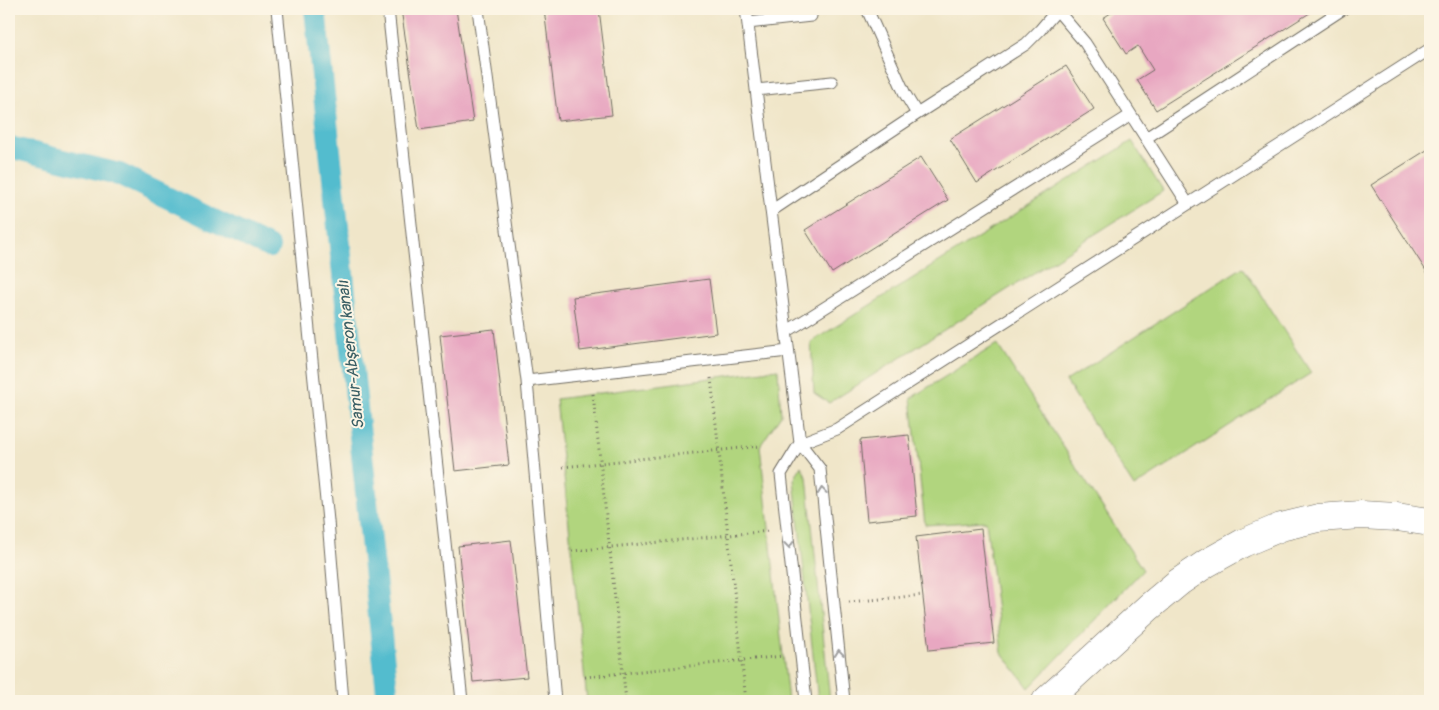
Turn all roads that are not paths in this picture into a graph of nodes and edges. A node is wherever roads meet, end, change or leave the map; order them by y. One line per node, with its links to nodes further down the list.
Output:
1 (277, 9): 23 (lane)
2 (388, 9): 24 (lane)
3 (478, 9): 20 (lane)
4 (746, 9): 9 (lane)
5 (867, 9): 13 (lane)
6 (1343, 9): 15 (lane)
7 (1058, 10): 13 (lane); 14 (lane)
8 (812, 16): 9 (lane)
9 (748, 24): 12 (lane)
10 (1430, 49): 16 (lane)
11 (832, 82): 12 (lane)
12 (756, 90): 17 (lane)
13 (917, 114): 17 (lane)
14 (1131, 115): 15 (lane); 18 (lane)
15 (1146, 138): 16 (lane)
16 (1188, 204): 21 (lane)
17 (771, 211): 18 (lane)
18 (786, 332): 19 (lane)
19 (788, 351): 20 (lane); 21 (lane)
20 (527, 381): 25 (lane)
21 (800, 443): 26 (lane, one-way to 26); 27 (lane, one-way to 21)
22 (1430, 522): 28 (street)
23 (343, 701)
24 (462, 701)
25 (555, 701)
26 (806, 701)
27 (844, 701)
28 (1046, 701)

